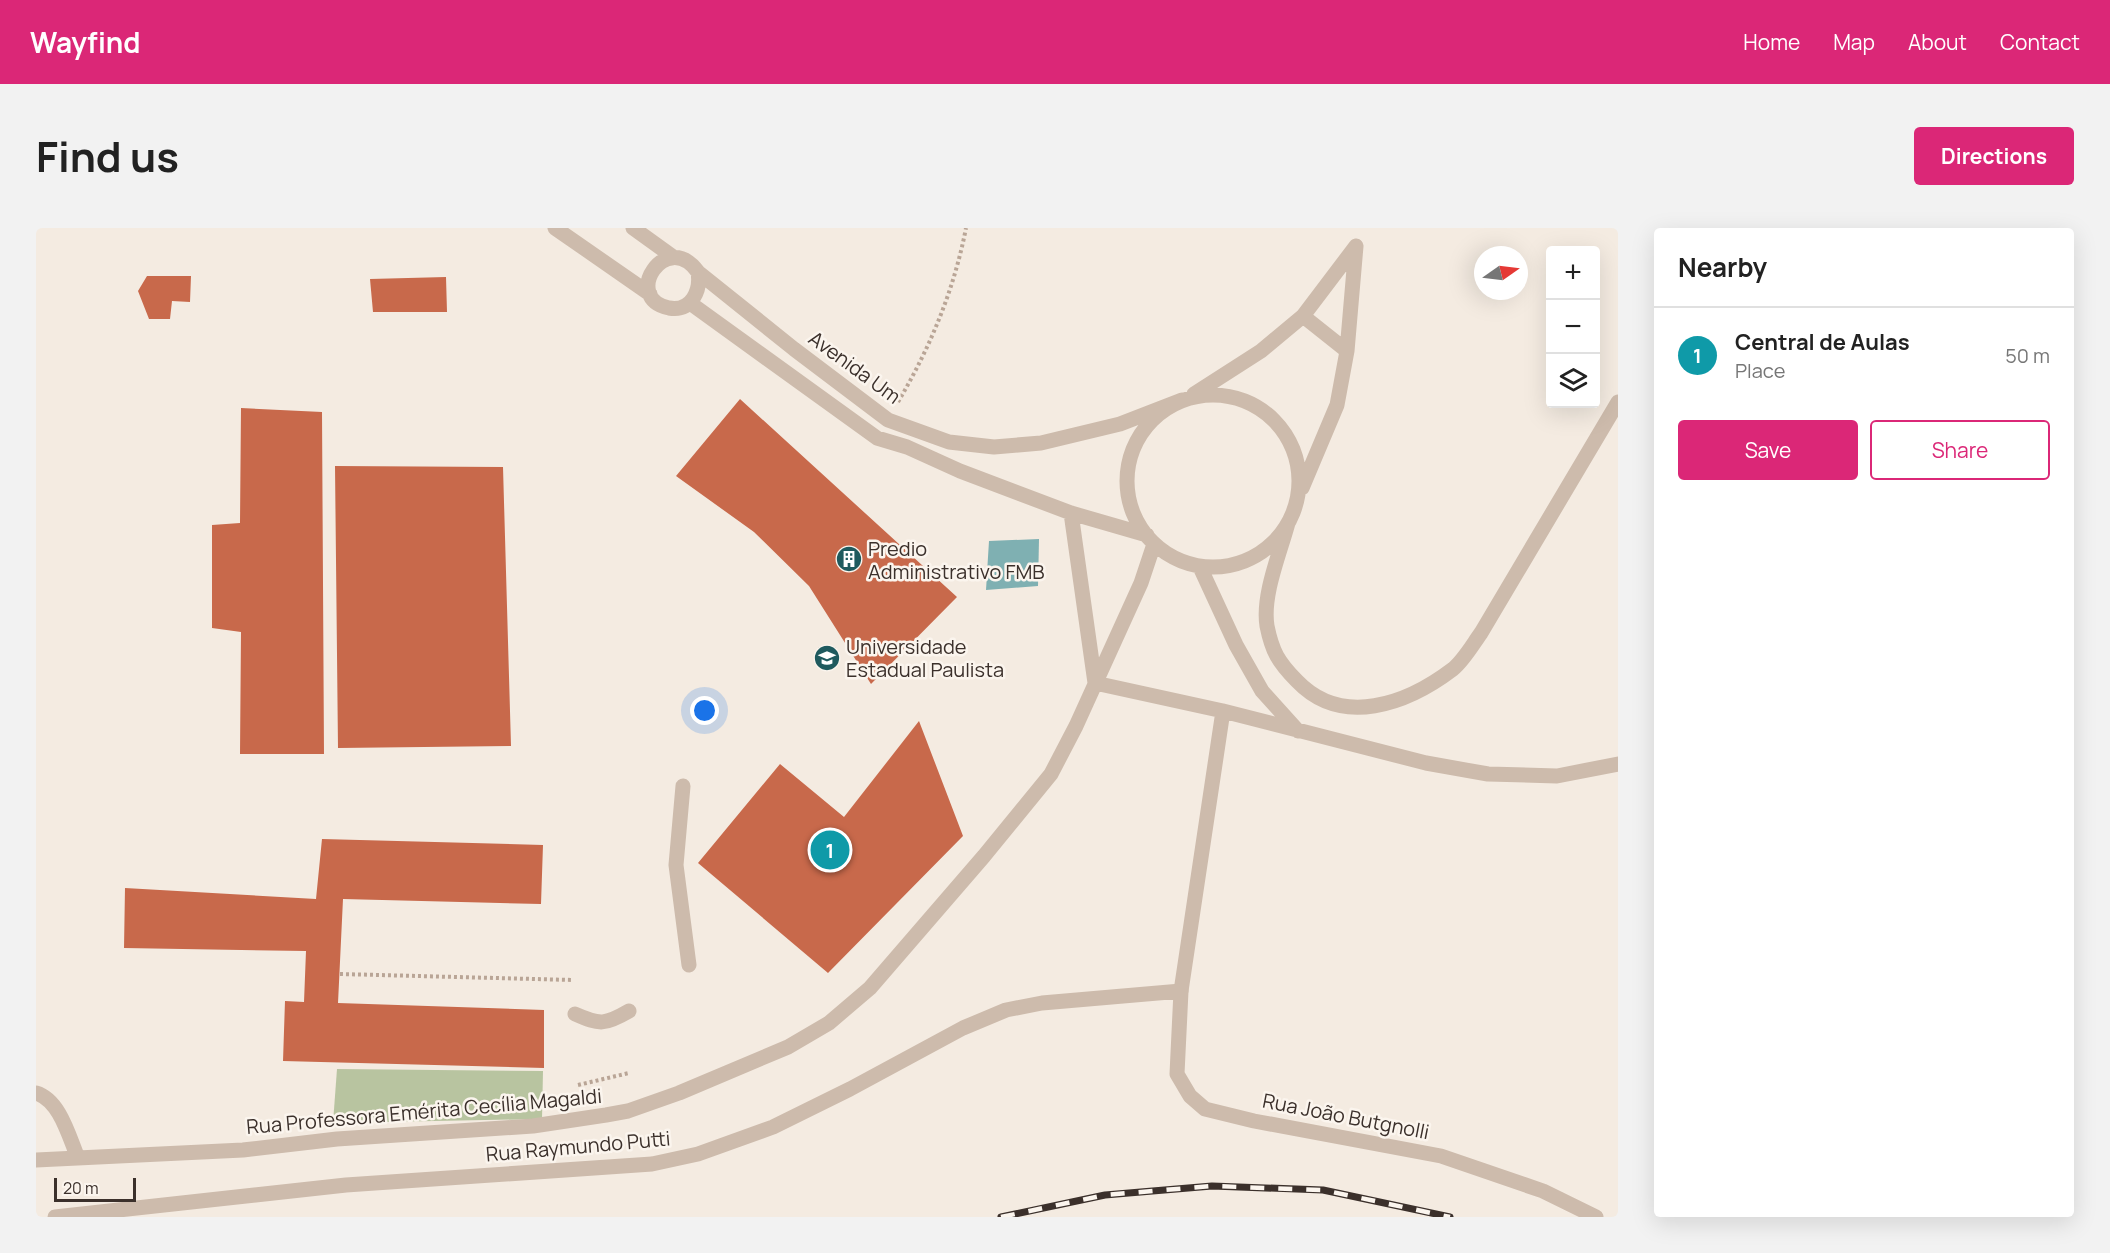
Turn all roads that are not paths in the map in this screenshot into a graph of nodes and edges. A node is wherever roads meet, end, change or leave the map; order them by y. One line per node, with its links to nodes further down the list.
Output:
1 (555, 228): 5 (street)
2 (633, 228): 3 (street)
3 (672, 256): 4 (street); 5 (street)
4 (698, 272): 6 (street); 9 (street, Avenida Um)
5 (650, 294): 6 (street)
6 (690, 303): 12 (street)
7 (1303, 316): 8 (street); 8 (street); 9 (street)
8 (1347, 351): 11 (street)
9 (1185, 399): 11 (street); 14 (street)
10 (1618, 402): 13 (street)
11 (1298, 499): 13 (street)
12 (1071, 513): 14 (street); 16 (street)
13 (1288, 523): 15 (street)
14 (1151, 540): 15 (street); 16 (street, Rua Professora Emérita Cecília Magaldi)
15 (1200, 567): 18 (street)
16 (1095, 683): 17 (street); 26 (street, Rua Professora Emérita Cecília Magaldi)
17 (1223, 711): 18 (street); 22 (street, Rua João Butgnolli)
18 (1298, 731): 19 (street)
19 (1618, 764)
20 (683, 786): 21 (street)
21 (689, 965)
22 (1180, 991): 28 (street, Rua Raymundo Putti); 29 (street, Rua João Butgnolli)
23 (629, 1011): 24 (street)
24 (575, 1014)
25 (36, 1093): 26 (street)
26 (78, 1158): 27 (street, Rua Professora Emérita Cecília Magaldi)
27 (36, 1160)
28 (55, 1217)
29 (1596, 1217)

